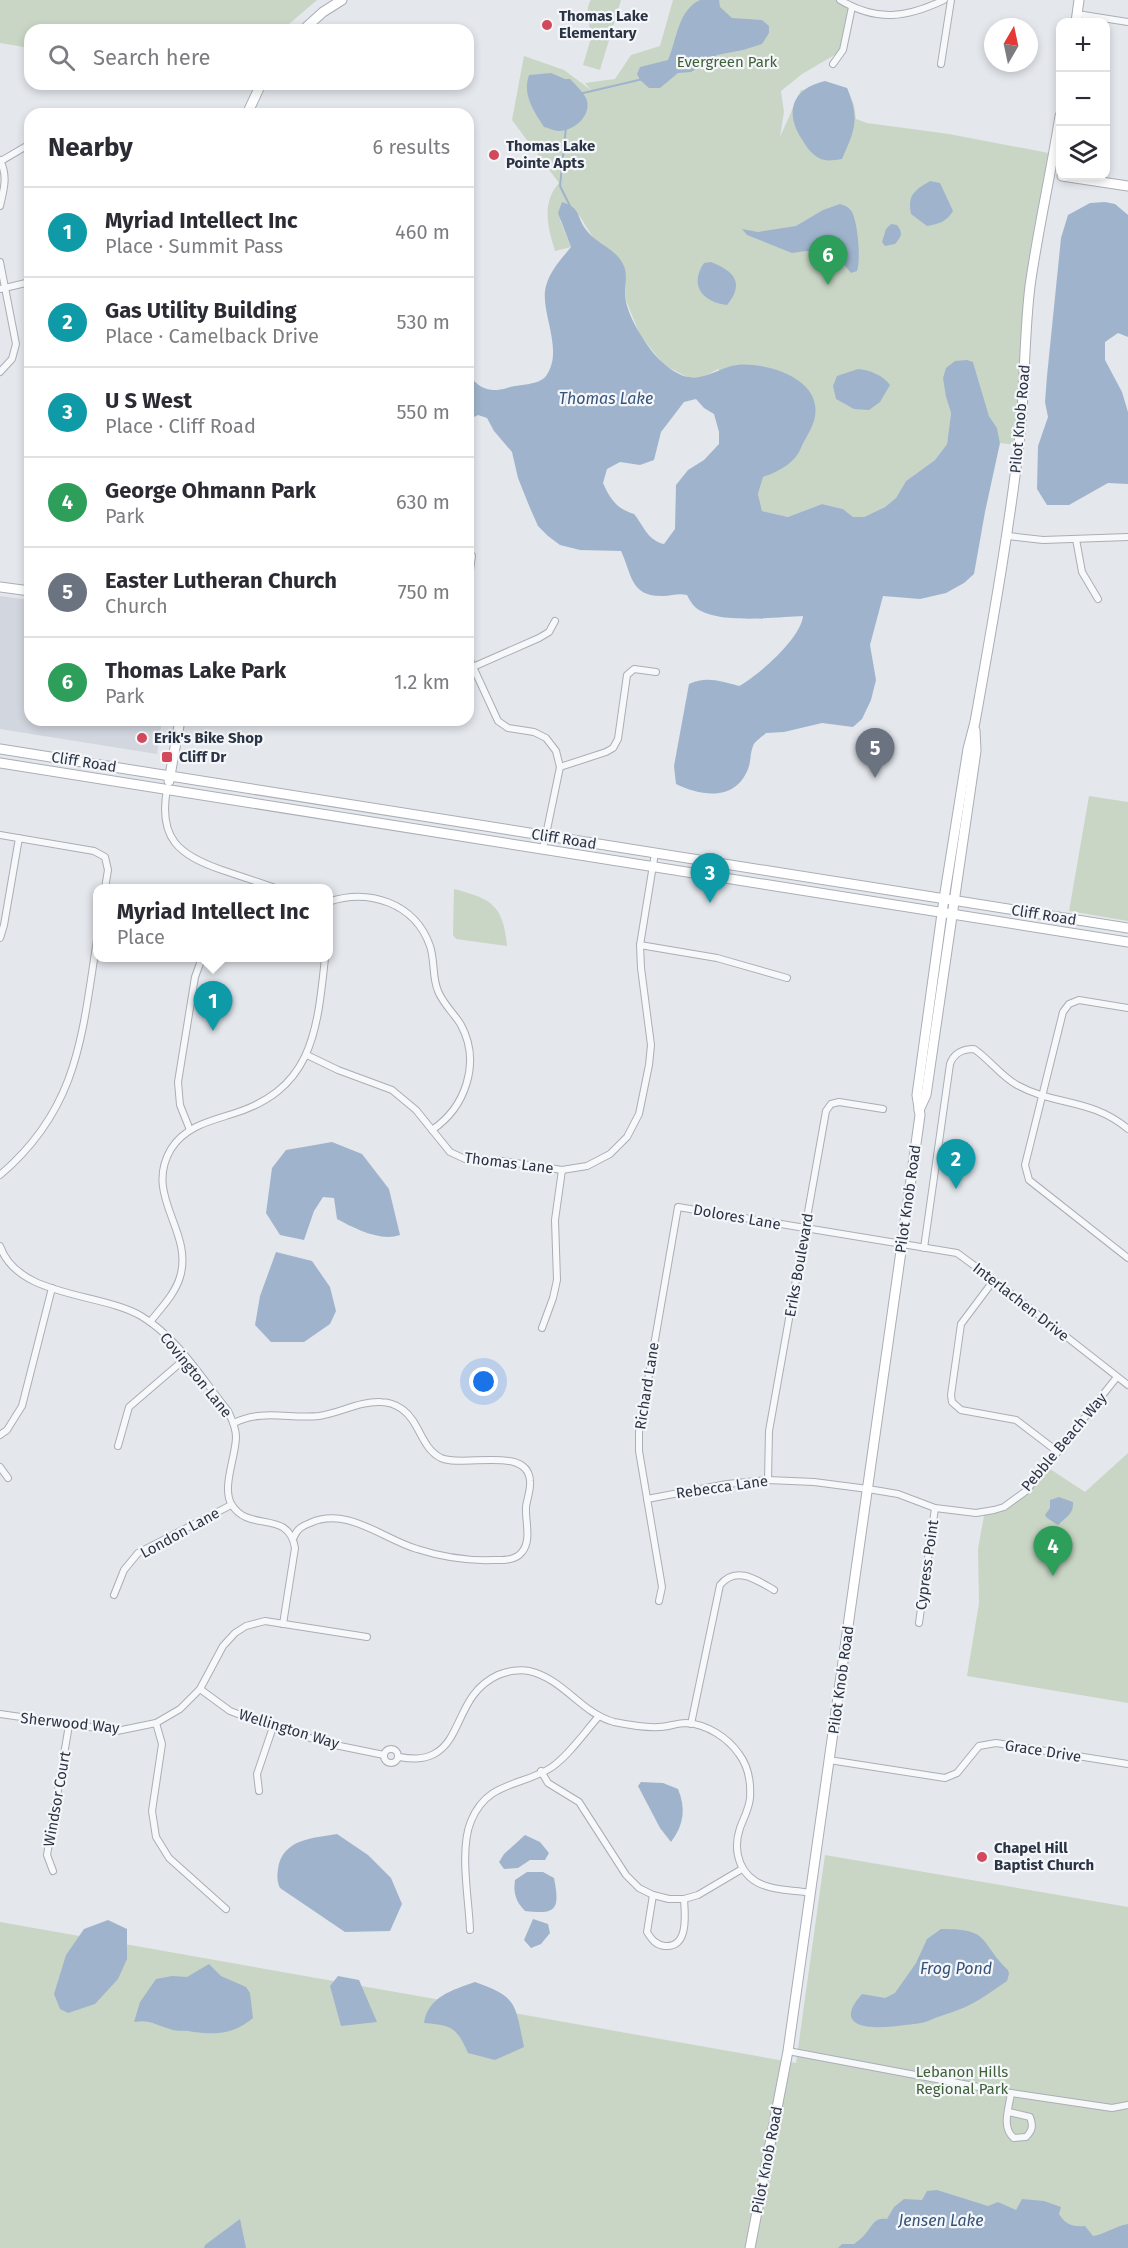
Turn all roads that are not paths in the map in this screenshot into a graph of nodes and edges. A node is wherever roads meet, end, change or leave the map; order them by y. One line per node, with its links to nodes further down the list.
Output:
1 (342, 0): 10 (main road)
2 (840, 0): 6 (street)
3 (944, 0): 6 (street)
4 (951, 0): 12 (street)
5 (1079, 0): 7 (main road)
6 (852, 7): 11 (street)
7 (1076, 18)
8 (1110, 21): 9 (street)
9 (1128, 22)
10 (310, 24)
11 (833, 64)
12 (941, 64)
13 (258, 90): 14 (main road)
14 (250, 108)
15 (24, 147): 16 (street)
16 (0, 161): 20 (street)
17 (1056, 179): 25 (main road, Pilot Knob Road)
18 (1090, 180): 19 (main road)
19 (1128, 186)
20 (0, 206)
21 (0, 262): 23 (street)
22 (24, 284): 23 (street)
23 (3, 289): 24 (street)
24 (0, 372)
25 (1008, 536): 27 (street); 35 (main road, Pilot Knob Road)
26 (1128, 537): 27 (street)
27 (1076, 539): 30 (street)
28 (0, 587): 29 (main road)
29 (24, 590)
30 (1098, 599)
31 (555, 621): 32 (street)
32 (474, 668)
33 (474, 670): 39 (street)
34 (656, 672): 39 (street)
35 (975, 722): 50 (main road, Pilot Knob Road); 52 (main road, Pilot Knob Road)
36 (179, 726): 40 (main road)
37 (0, 749): 40 (main road, Cliff Road)
38 (0, 763): 41 (main road, Cliff Road)
39 (560, 767): 43 (street)
40 (169, 777): 41 (main road); 43 (main road, Cliff Road)
41 (167, 789): 45 (main road, Cliff Road); 49 (street)
42 (0, 835): 44 (street)
43 (546, 836): 45 (street); 46 (main road, Cliff Road)
44 (18, 838): 48 (street); 56 (street)
45 (543, 849): 47 (main road, Cliff Road)
46 (655, 853): 47 (street, Thomas Lane); 50 (main road, Cliff Road)
47 (652, 866): 53 (main road, Cliff Road); 58 (street, Thomas Lane)
48 (106, 884)
49 (254, 884)
50 (944, 899): 52 (main road, Cliff Road); 53 (main road, Pilot Knob Road)
51 (333, 901): 70 (street)
52 (955, 901): 54 (main road, Pilot Knob Road); 55 (main road, Cliff Road)
53 (943, 912): 54 (main road, Cliff Road); 67 (main road, Pilot Knob Road)
54 (954, 914): 57 (main road, Cliff Road); 67 (main road, Pilot Knob Road)
55 (1128, 928)
56 (0, 938)
57 (1128, 942)
58 (640, 945): 62 (street); 71 (street, Thomas Lane)
59 (93, 962): 72 (street)
60 (200, 962): 69 (street)
61 (324, 962): 64 (street)
62 (787, 978)
63 (1128, 1008): 65 (street)
64 (307, 1055): 69 (street); 70 (street, Thomas Lane)
65 (1042, 1095): 68 (street); 77 (street); 78 (street)
66 (883, 1109): 74 (street, Eriks Boulevard)
67 (919, 1110): 75 (main road, Pilot Knob Road)
68 (1128, 1129)
69 (190, 1130): 81 (street)
70 (432, 1130): 71 (street, Thomas Lane)
71 (562, 1170): 82 (street)
72 (0, 1175)
73 (678, 1207): 74 (street, Dolores Lane); 94 (street, Richard Lane)
74 (805, 1229): 75 (street, Dolores Lane); 92 (street, Eriks Boulevard)
75 (902, 1244): 77 (street, Interlachen Drive); 93 (main road, Pilot Knob Road)
76 (0, 1246): 80 (street, Covington Lane)
77 (924, 1248): 79 (street, Interlachen Drive)
78 (1128, 1258)
79 (994, 1280): 84 (street, Interlachen Drive); 89 (street)
80 (52, 1288): 81 (street, Covington Lane); 87 (street)
81 (150, 1322): 83 (street, Covington Lane)
82 (542, 1328)
83 (186, 1358): 86 (street, Covington Lane); 88 (street)
84 (1117, 1377): 85 (street, Interlachen Drive); 89 (street, Pebble Beach Way)
85 (1128, 1385)
86 (234, 1423): 95 (street, Covington Lane); 97 (street)
87 (0, 1435)
88 (118, 1446)
89 (1058, 1452): 96 (street, Pebble Beach Way)
90 (0, 1467): 91 (street)
91 (8, 1479)
92 (768, 1480): 93 (street, Rebecca Lane); 94 (street, Rebecca Lane)
93 (868, 1489): 96 (street, Pebble Beach Way); 113 (main road, Pilot Knob Road)
94 (647, 1499): 100 (street, Richard Lane)
95 (231, 1505): 97 (street); 99 (street, London Lane)
96 (935, 1508): 101 (street, Cypress Point)
97 (294, 1537): 102 (street)
98 (774, 1590): 108 (street)
99 (114, 1595)
100 (658, 1601)
101 (919, 1623)
102 (283, 1624): 103 (street); 104 (street)
103 (367, 1637)
104 (200, 1689): 107 (street, Sherwood Way); 110 (street, Wellington Way)
105 (0, 1714): 109 (street, Sherwood Way)
106 (598, 1716): 108 (street); 112 (street); 115 (street)
107 (156, 1723): 109 (street, Sherwood Way); 122 (street)
108 (691, 1724): 117 (street)
109 (69, 1725): 118 (street, Windsor Court)
110 (273, 1727): 111 (street, Wellington Way); 116 (street)
111 (384, 1755): 112 (street); 112 (street)
112 (399, 1757)
113 (830, 1760): 114 (street, Grace Drive); 119 (main road, Pilot Knob Road)
114 (1128, 1764)
115 (542, 1771): 120 (street); 123 (street)
116 (259, 1791)
117 (742, 1869): 119 (street); 121 (street)
118 (53, 1871)
119 (810, 1893): 124 (main road, Pilot Knob Road)
120 (653, 1895): 121 (street); 121 (street)
121 (684, 1899)
122 (226, 1909)
123 (470, 1930)
124 (788, 2051): 125 (street); 128 (main road, Pilot Knob Road)
125 (1011, 2093): 126 (street); 127 (street)
126 (1128, 2104)
127 (1009, 2112): 127 (street)
128 (750, 2248)

